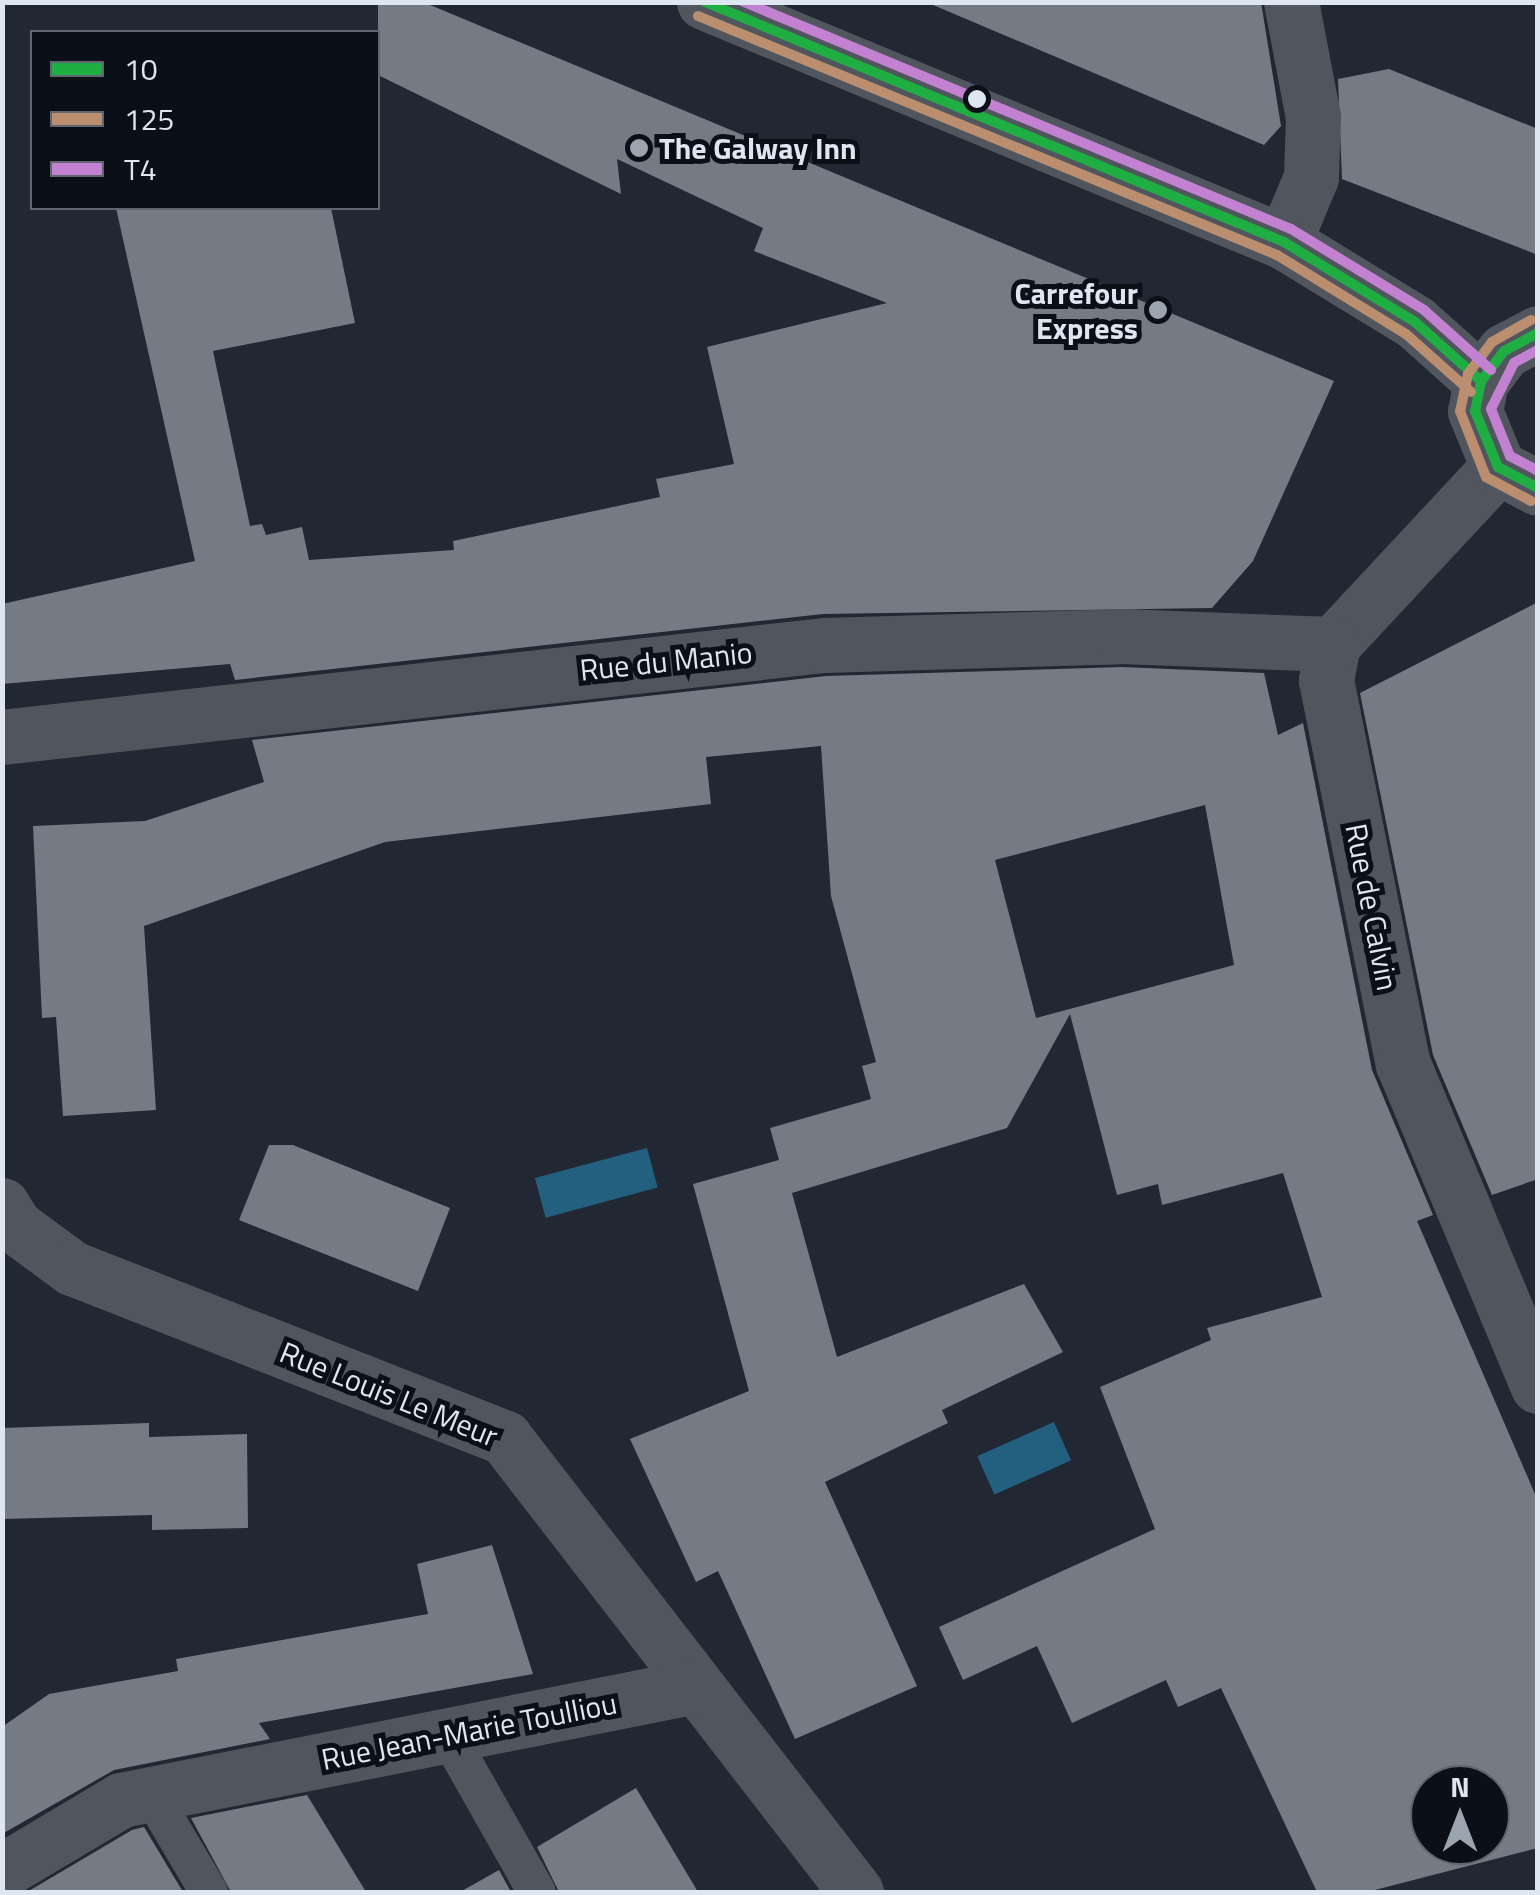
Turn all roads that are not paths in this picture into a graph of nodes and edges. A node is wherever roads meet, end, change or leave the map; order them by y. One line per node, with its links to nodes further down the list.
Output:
1 (704, 2): 3 (street)
2 (1291, 2): 3 (street)
3 (1284, 242): 5 (street)
4 (1538, 333): 5 (street)
5 (1481, 381): 6 (street)
6 (1518, 478): 7 (street)
7 (1334, 644): 8 (street, Rue du Manio); 10 (street, Rue de Calvin)
8 (2, 737)
9 (2, 1206): 11 (street, Rue Louis Le Meur)
10 (1538, 1386)
11 (696, 1686): 12 (street, Rue Jean-Marie Toulliou); 17 (street)
12 (448, 1735): 13 (street, Rue Jean-Marie Toulliou); 16 (lane)
13 (151, 1794): 14 (street, Rue Jean-Marie Toulliou); 15 (lane)
14 (2, 1871)
15 (209, 1892)
16 (538, 1892)
17 (856, 1892)

